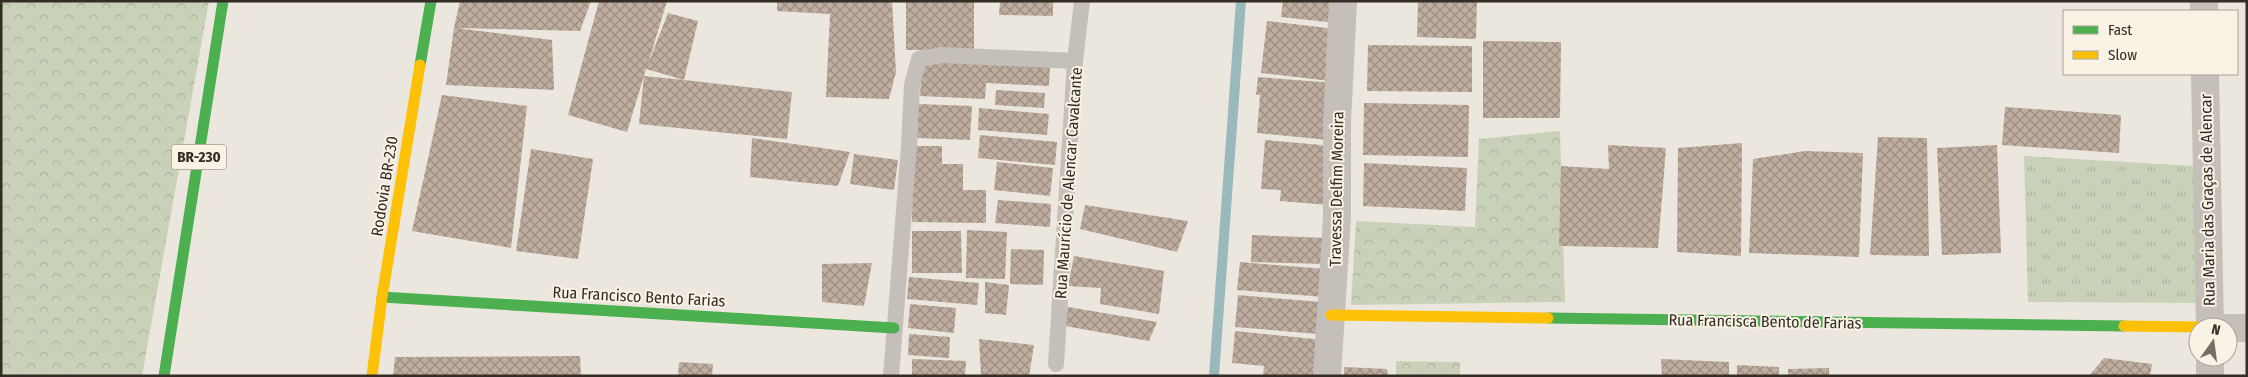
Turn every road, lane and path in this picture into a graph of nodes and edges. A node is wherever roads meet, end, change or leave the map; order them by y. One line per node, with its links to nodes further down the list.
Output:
1 (224, 1): 13 (main road, BR-230)
2 (431, 1): 7 (main road, Rodovia BR-230)
3 (1082, 1): 5 (lane, Rua Maurício de Alencar Cavalcante)
4 (1343, 1): 8 (street, Travessa Delfim Moreira)
5 (1075, 61): 11 (lane); 12 (lane, Rua Maurício de Alencar Cavalcante)
6 (2205, 75): 9 (street, Rua Maria das Graças de Alencar)
7 (382, 297): 11 (main road, Rua Francisco Bento Farias); 14 (main road, Rodovia BR-230)
8 (1331, 315): 10 (main road, Rua Francisca Bento de Farias); 16 (street, Travessa Delfim Moreira)
9 (2210, 317)
10 (2188, 327)
11 (894, 328): 15 (lane)
12 (1056, 364)
13 (164, 376)
14 (372, 376)
15 (891, 376)
16 (1327, 376)

